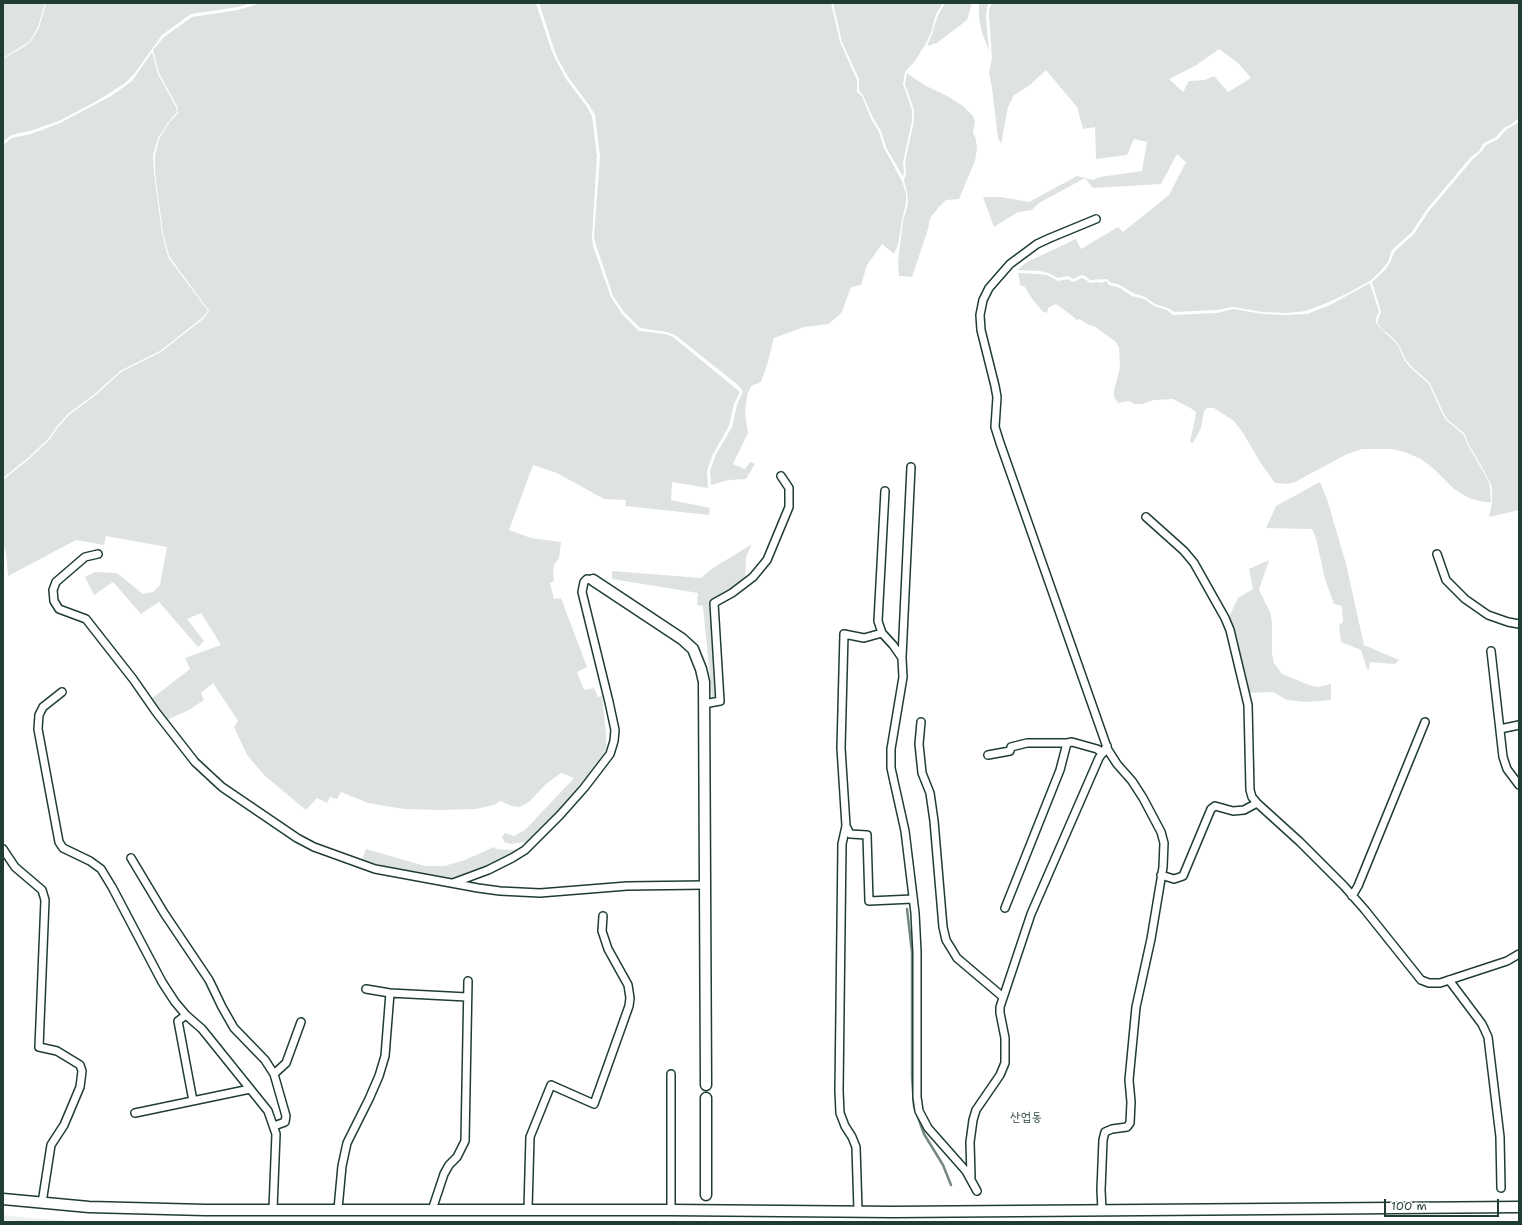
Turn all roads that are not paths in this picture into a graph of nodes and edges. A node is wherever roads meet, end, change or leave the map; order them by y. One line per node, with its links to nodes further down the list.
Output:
1 (1096, 219): 20 (street)
2 (911, 467): 12 (street)
3 (781, 476): 14 (street)
4 (885, 492): 10 (street)
5 (1146, 516): 24 (street)
6 (98, 554): 29 (street)
7 (1437, 554): 9 (street)
8 (593, 580): 14 (main road); 29 (street)
9 (1519, 624)
10 (882, 633): 12 (street); 25 (street)
11 (1491, 651): 18 (street)
12 (902, 658): 32 (street)
13 (62, 692): 42 (street)
14 (704, 704): 30 (main road)
15 (921, 722): 41 (street)
16 (1425, 722): 31 (street)
17 (1519, 725): 18 (street)
18 (1500, 729): 23 (street)
19 (1067, 743): 21 (street); 22 (street); 33 (street)
20 (1108, 746): 21 (street); 28 (street)
21 (1103, 753): 41 (street)
22 (988, 755)
23 (1519, 785)
24 (1257, 803): 28 (street); 31 (street)
25 (846, 826): 32 (street); 65 (street)
26 (3, 849): 57 (street)
27 (131, 858): 44 (street)
28 (1161, 875): 64 (street)
29 (453, 883): 30 (street)
30 (705, 885): 46 (main road)
31 (1352, 896): 36 (street)
32 (913, 899): 52 (street)
33 (1005, 908)
34 (603, 916): 61 (street)
35 (1519, 954): 36 (street)
36 (1449, 980): 53 (street)
37 (468, 981): 40 (street)
38 (366, 989): 39 (street)
39 (390, 993): 40 (street); 60 (street)
40 (467, 997): 62 (street)
41 (1003, 997): 52 (street)
42 (186, 1015): 47 (street); 49 (street)
43 (301, 1022): 44 (street)
44 (274, 1074): 51 (street)
45 (671, 1074): 63 (street)
46 (706, 1085)
47 (250, 1089): 49 (street); 51 (street)
48 (706, 1098): 55 (main road)
49 (193, 1101): 50 (street)
50 (135, 1113)
51 (274, 1126): 59 (street)
52 (971, 1179): 54 (street)
53 (1501, 1188)
54 (977, 1191)
55 (706, 1195)
56 (3, 1199): 57 (main road)
57 (42, 1203): 59 (main road)
58 (1519, 1207): 64 (main road)
59 (273, 1209): 60 (main road)
60 (338, 1209): 62 (main road)
61 (528, 1209): 62 (main road); 63 (main road)
62 (432, 1210)
63 (671, 1210): 65 (main road)
64 (1102, 1210): 65 (main road)
65 (858, 1211)

